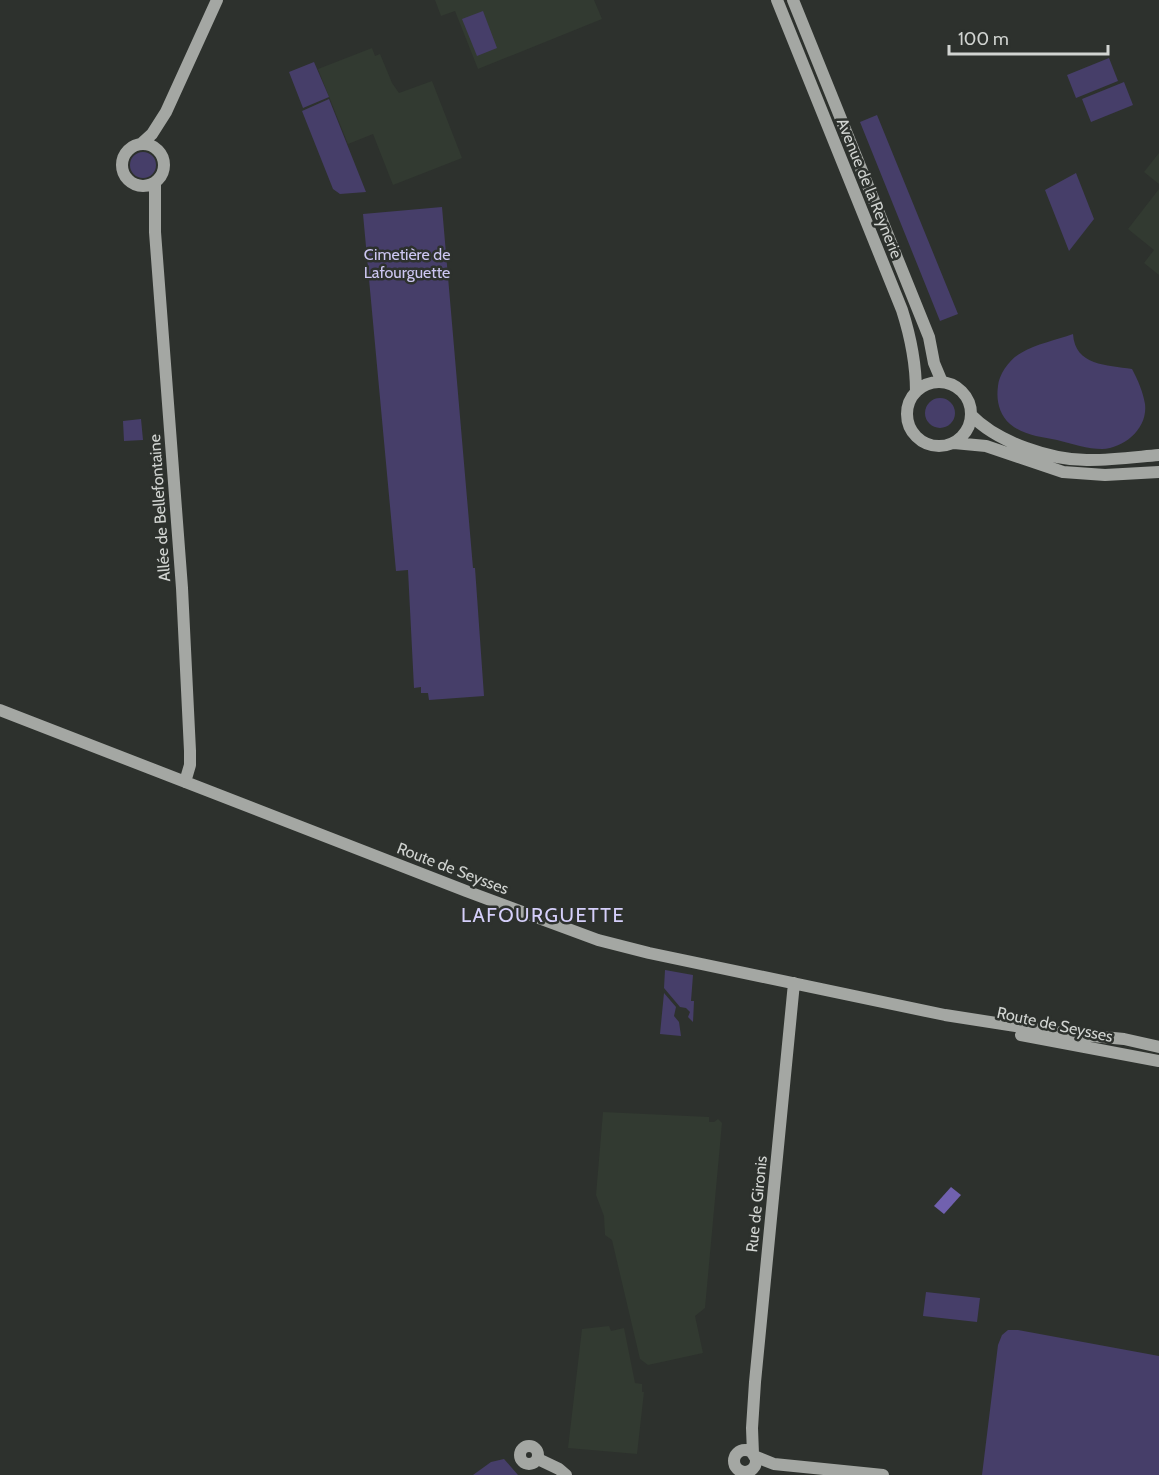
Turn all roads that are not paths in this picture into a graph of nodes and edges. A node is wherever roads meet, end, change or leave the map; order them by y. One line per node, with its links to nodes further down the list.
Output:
1 (217, 0): 4 (street)
2 (777, 0): 11 (street, Avenue de la Reynerie)
3 (793, 0): 10 (street, Avenue de la Reynerie)
4 (166, 112): 5 (street); 6 (street)
5 (141, 144): 6 (street); 8 (street)
6 (157, 150): 7 (street)
7 (155, 183): 8 (street); 9 (street, Allée de Bellefontaine)
8 (140, 186): 9 (street, Allée de Bellefontaine)
9 (155, 232): 17 (street, Allée de Bellefontaine)
10 (942, 382): 11 (street); 12 (street)
11 (916, 392): 13 (street)
12 (971, 415): 13 (street); 14 (street)
13 (954, 443): 15 (street)
14 (1159, 455)
15 (1159, 472)
16 (0, 710): 17 (street, Route de Seysses)
17 (185, 782): 18 (street, Route de Seysses)
18 (794, 983): 19 (street, Route de Seysses); 22 (street, Rue de Gironis)
19 (945, 1015): 20 (street, Route de Seysses); 21 (street, Route de Seysses)
20 (1159, 1047)
21 (1159, 1061)
22 (750, 1454): 24 (street); 25 (street, Rue de Gironis); 25 (street, Rue de Gironis)
23 (538, 1459): 26 (street)
24 (774, 1464): 25 (street); 27 (street)
25 (743, 1472)
26 (566, 1475)
27 (883, 1475)

